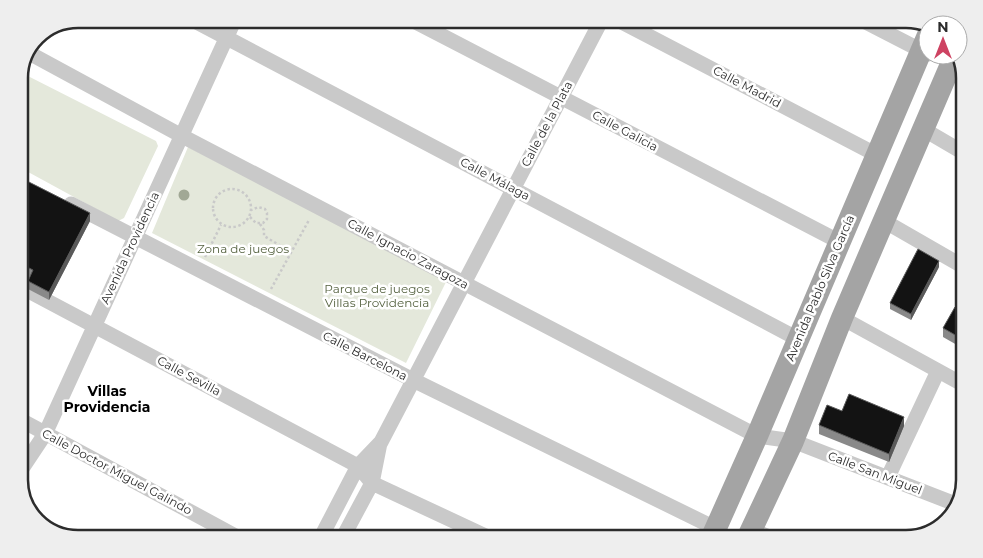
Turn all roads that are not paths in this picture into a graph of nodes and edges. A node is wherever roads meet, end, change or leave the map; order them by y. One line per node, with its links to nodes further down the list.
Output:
1 (208, 28): 7 (street, Calle Málaga)
2 (230, 28): 7 (street, Avenida Providencia)
3 (427, 28): 12 (street, Calle Galicia)
4 (597, 28): 12 (street, Calle de la Plata)
5 (633, 28): 16 (street, Calle Madrid)
6 (880, 28): 8 (street)
7 (226, 37): 14 (street, Avenida Providencia); 17 (street, Calle Málaga)
8 (918, 45)
9 (33, 55): 14 (street, Calle Ignacio Zaragoza)
10 (919, 65): 16 (main road, Avenida Pablo Silva García)
11 (950, 65): 13 (main road)
12 (561, 97): 17 (street, Calle de la Plata); 21 (street, Calle Galicia)
13 (923, 129): 15 (street); 19 (main road)
14 (182, 136): 20 (street, Avenida Providencia); 23 (street, Calle Ignacio Zaragoza)
15 (955, 148)
16 (877, 155): 21 (main road, Avenida Pablo Silva García)
17 (513, 189): 23 (street, Calle de la Plata); 27 (street, Calle Málaga)
18 (60, 199): 20 (street, Calle Barcelona)
19 (884, 221): 22 (street); 25 (main road)
20 (135, 238): 26 (street, Avenida Providencia); 29 (street, Calle Barcelona)
21 (840, 242): 27 (main road, Avenida Pablo Silva García)
22 (955, 262)
23 (464, 283): 29 (street, Calle de la Plata); 33 (street, Calle Ignacio Zaragoza)
24 (28, 291): 26 (street, Calle Sevilla)
25 (842, 318): 28 (street); 34 (main road)
26 (95, 326): 32 (street, Avenida Providencia); 37 (street, Calle Sevilla)
27 (798, 339): 33 (main road, Avenida Pablo Silva García)
28 (938, 371): 30 (street); 38 (street)
29 (413, 380): 35 (street, Calle de la Plata); 45 (street, Calle Barcelona)
30 (956, 381)
31 (28, 424): 32 (street, Calle Doctor Miguel Galindo)
32 (45, 434): 36 (street, Avenida Providencia); 41 (street, Calle Doctor Miguel Galindo)
33 (757, 436): 34 (street, Calle Ignacio Zaragoza); 46 (main road, Avenida Pablo Silva García)
34 (792, 441): 38 (street, Calle San Miguel); 47 (main road)
35 (380, 442): 37 (street, Calle de la Plata); 39 (street, Calle de la Plata)
36 (28, 460)
37 (358, 466): 39 (street); 42 (street, Calle de la Plata)
38 (888, 477): 40 (street, Calle San Miguel)
39 (372, 483): 43 (street, Calle de la Plata); 44 (street)
40 (950, 502)
41 (224, 530)
42 (325, 530)
43 (347, 530)
44 (473, 530)
45 (705, 530)
46 (715, 530)
47 (752, 530)

